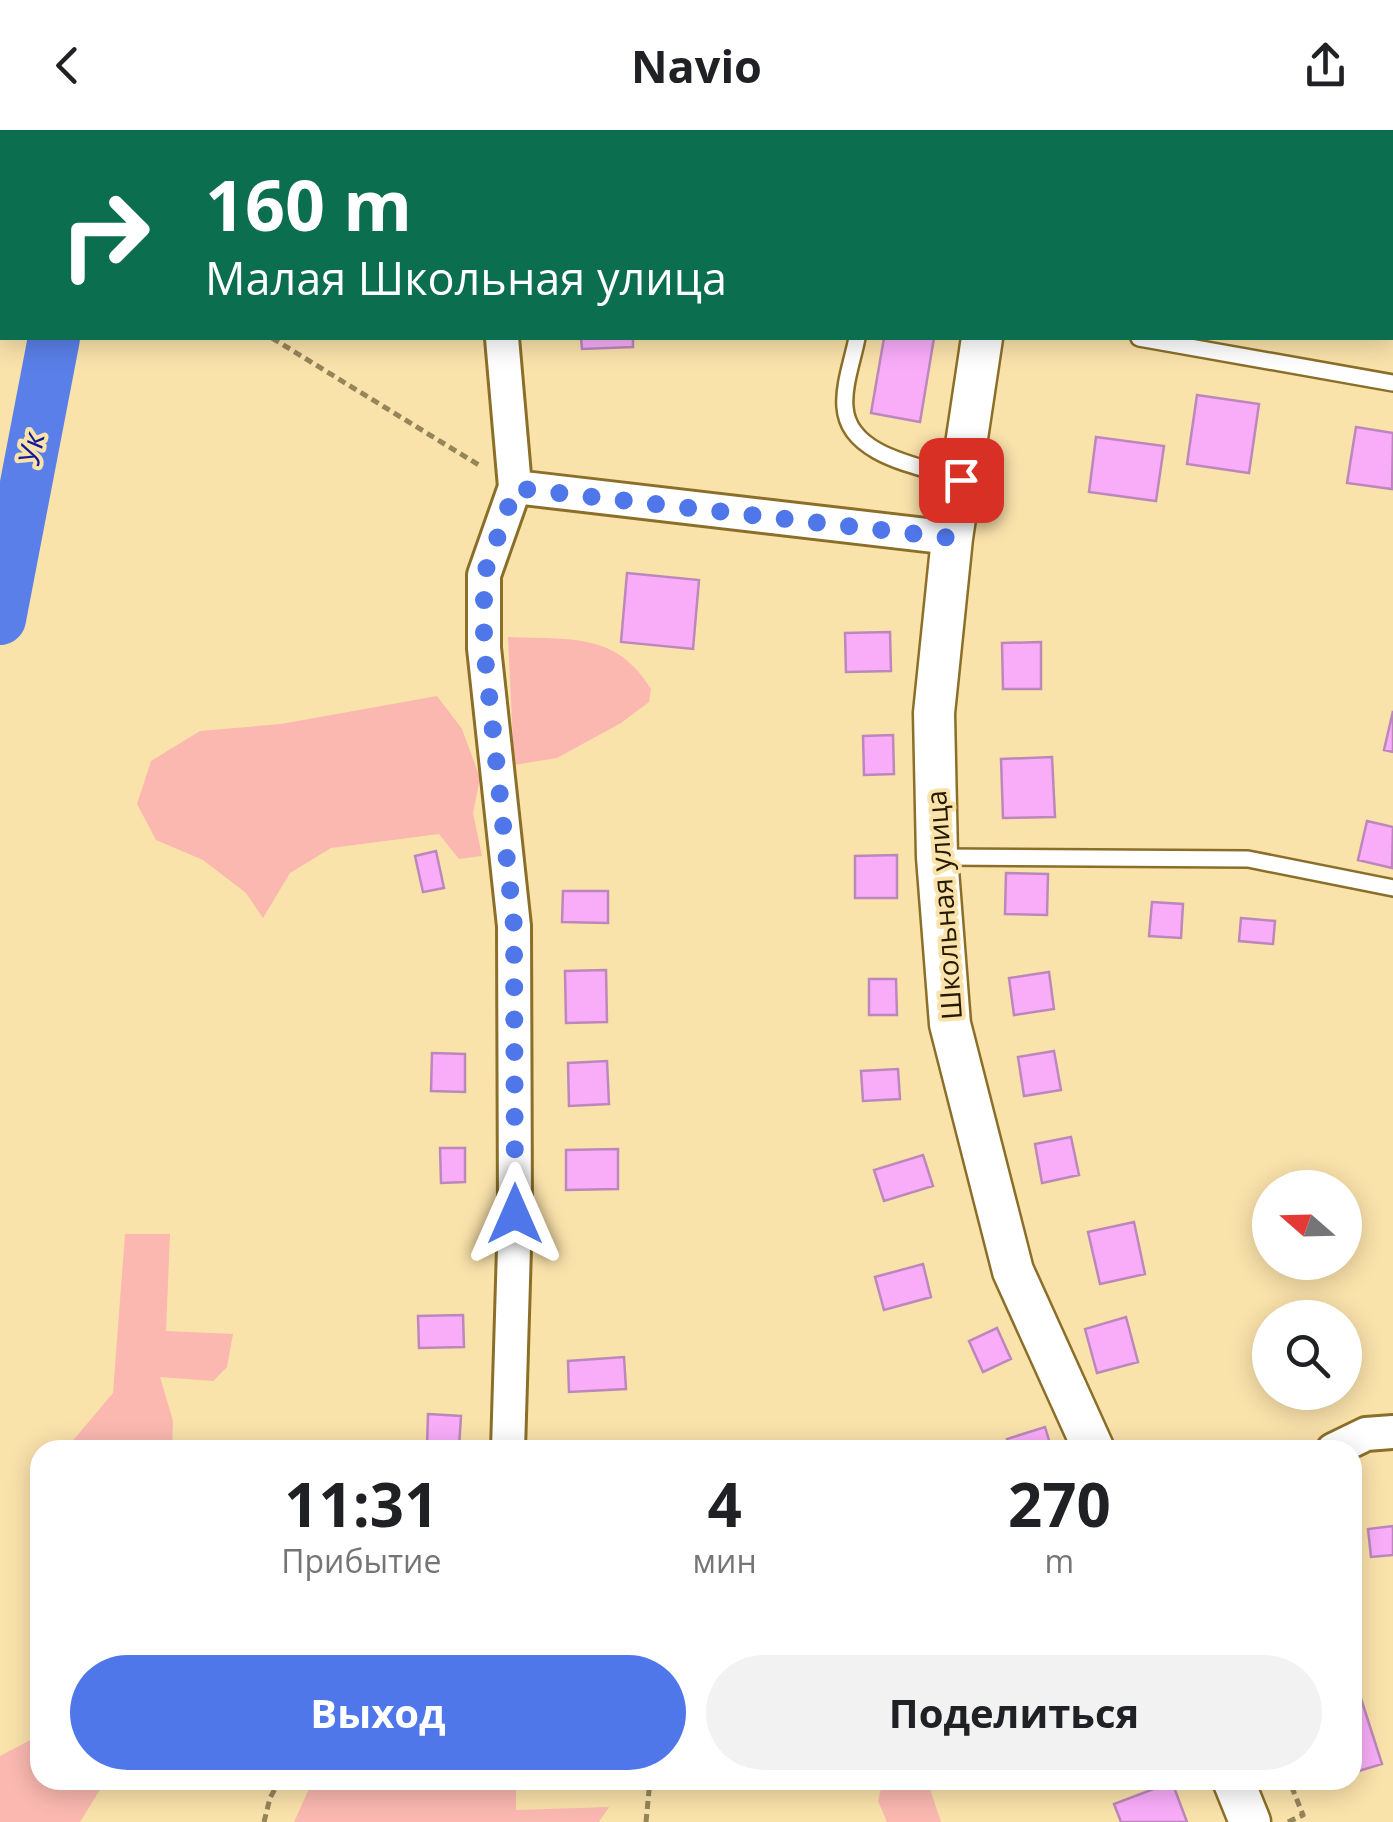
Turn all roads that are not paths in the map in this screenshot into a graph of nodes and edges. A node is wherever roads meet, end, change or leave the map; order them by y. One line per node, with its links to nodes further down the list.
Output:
1 (502, 340): 7 (street)
2 (857, 340): 6 (lane)
3 (982, 340): 6 (street, Школьная улица)
4 (1150, 340): 5 (lane)
5 (1393, 383)
6 (961, 480): 8 (street, Школьная улица)
7 (515, 488): 8 (street); 12 (street)
8 (952, 538): 9 (street, Школьная улица)
9 (937, 857): 10 (lane); 13 (street, Школьная улица)
10 (1393, 888)
11 (1393, 1432): 14 (street)
12 (508, 1440)
13 (1089, 1440)
14 (1354, 1440)
15 (1237, 1790): 16 (street)
16 (1250, 1822)

